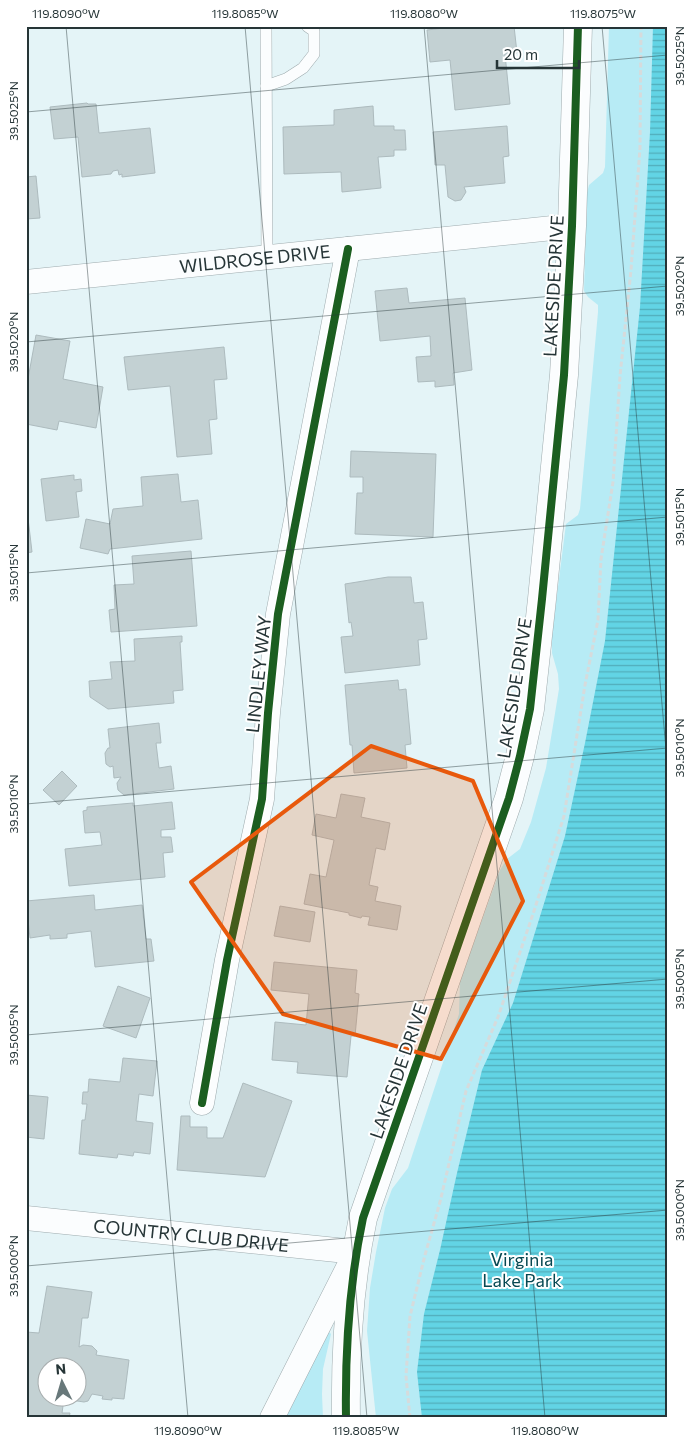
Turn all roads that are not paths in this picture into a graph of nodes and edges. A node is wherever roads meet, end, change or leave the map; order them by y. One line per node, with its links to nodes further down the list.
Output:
1 (266, 26): 4 (lane)
2 (307, 26): 4 (lane)
3 (578, 26): 5 (street, LAKESIDE DRIVE)
4 (266, 86): 7 (lane)
5 (572, 226): 6 (street, WILDROSE DRIVE); 11 (street, LAKESIDE DRIVE)
6 (348, 249): 7 (street, WILDROSE DRIVE); 9 (street, LINDLEY WAY)
7 (266, 258): 8 (street, WILDROSE DRIVE)
8 (26, 282)
9 (202, 1103)
10 (26, 1218): 11 (street, COUNTRY CLUB DRIVE)
11 (356, 1252): 12 (street); 13 (street, LAKESIDE DRIVE)
12 (272, 1418)
13 (346, 1418)

